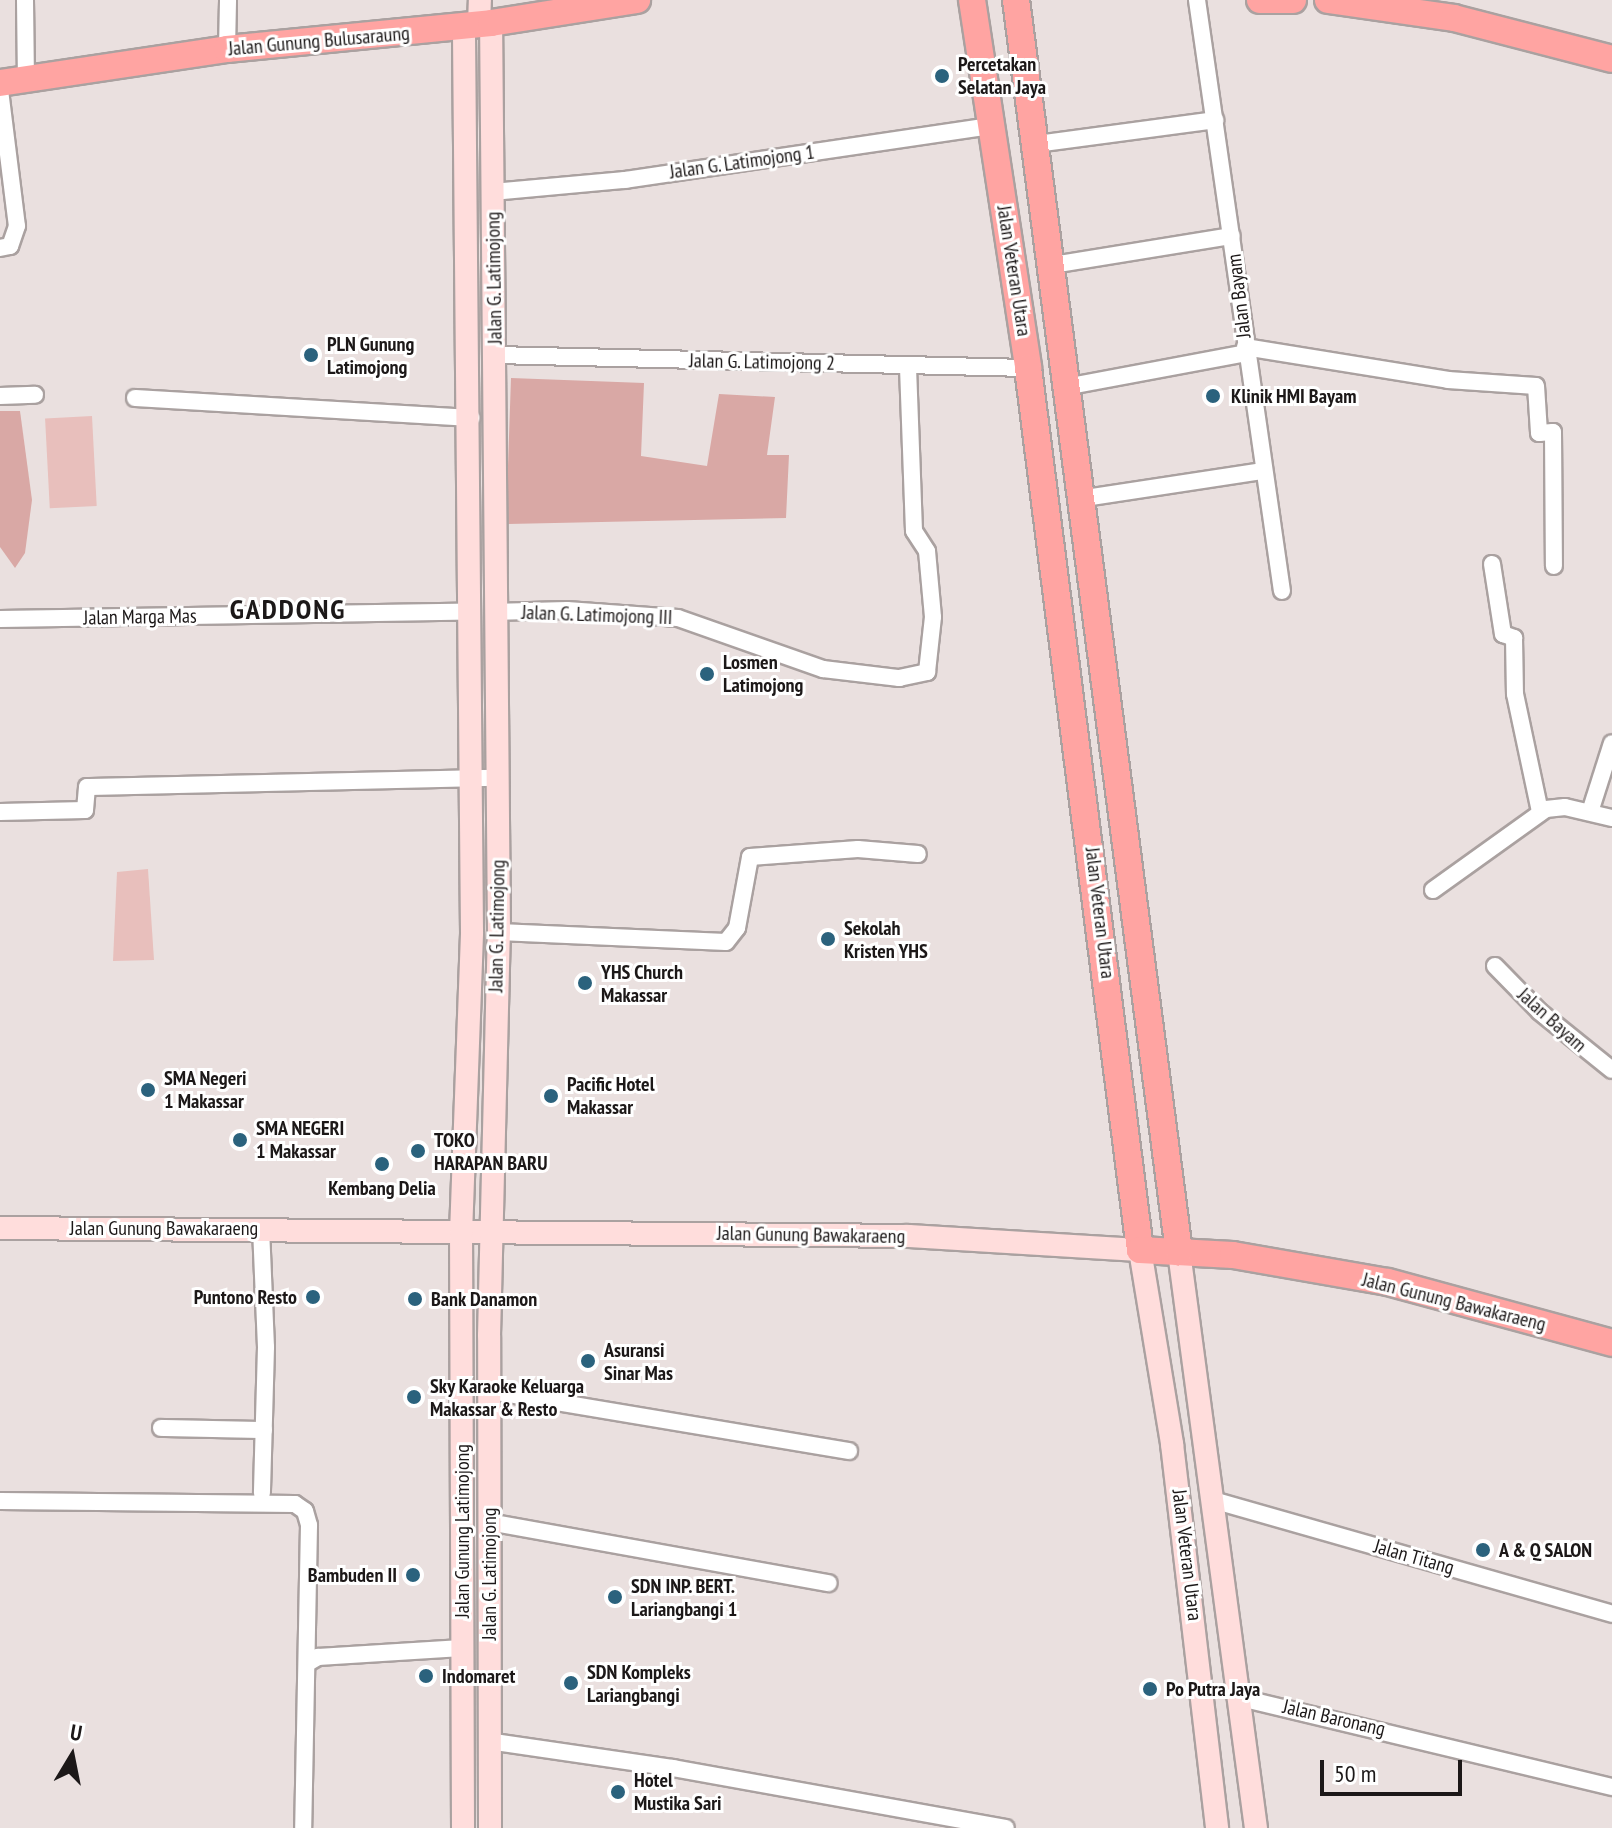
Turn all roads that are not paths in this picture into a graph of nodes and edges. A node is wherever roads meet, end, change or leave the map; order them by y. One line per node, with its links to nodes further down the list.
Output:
1 (25, 0): 14 (street)
2 (228, 0): 12 (street)
3 (637, 0): 11 (highway, Jalan Gunung Bulusaraung)
4 (972, 0): 17 (highway, Jalan Veteran Utara)
5 (1016, 0): 18 (highway, Jalan Veteran Utara)
6 (1197, 0): 16 (street, Jalan Bayam)
7 (1260, 0): 8 (highway)
8 (1293, 0)
9 (1328, 0): 10 (highway)
10 (1392, 4): 13 (highway)
11 (479, 19): 12 (highway, Jalan Gunung Bulusaraung); 19 (main road, Jalan G. Latimojong); 31 (main road, Jalan G. Latimojong)
12 (227, 49): 14 (highway, Jalan Gunung Bulusaraung)
13 (1612, 59)
14 (13, 81)
15 (0, 90): 21 (street)
16 (1215, 120): 18 (street); 20 (street, Jalan Bayam)
17 (991, 126): 19 (street, Jalan G. Latimojong 1); 26 (highway, Jalan Veteran Utara)
18 (1036, 144): 22 (highway, Jalan Veteran Utara)
19 (492, 192): 24 (main road, Jalan G. Latimojong)
20 (1232, 236): 22 (street); 23 (street, Jalan Bayam)
21 (0, 248)
22 (1052, 265): 27 (highway, Jalan Veteran Utara)
23 (1245, 350): 27 (street); 32 (street, Jalan Bayam); 37 (street)
24 (495, 355): 25 (street, Jalan G. Latimojong 2); 40 (main road, Jalan G. Latimojong)
25 (908, 365): 26 (street, Jalan G. Latimojong 2); 40 (street, Jalan G. Latimojong III)
26 (1028, 368): 35 (highway, Jalan Veteran Utara)
27 (1065, 387): 33 (highway, Jalan Veteran Utara)
28 (35, 395): 29 (street)
29 (0, 396)
30 (135, 398): 31 (street)
31 (471, 418): 39 (main road, Jalan G. Latimojong)
32 (1262, 471): 33 (street); 38 (street, Jalan Bayam)
33 (1079, 499): 34 (highway, Jalan Veteran Utara)
34 (1085, 551): 35 (highway); 51 (highway, Jalan Veteran Utara)
35 (1052, 553): 52 (highway, Jalan Veteran Utara)
36 (1492, 564): 46 (street)
37 (1554, 566)
38 (1282, 591)
39 (471, 612): 40 (main road); 41 (street, Jalan Marga Mas); 44 (main road, Jalan G. Latimojong)
40 (496, 612): 43 (main road, Jalan G. Latimojong)
41 (0, 619)
42 (1612, 743): 47 (street)
43 (498, 778): 44 (street); 53 (main road, Jalan G. Latimojong)
44 (471, 779): 45 (street); 58 (main road, Jalan G. Latimojong)
45 (0, 812)
46 (1540, 812): 47 (street); 50 (street)
47 (1590, 812): 48 (street)
48 (1612, 818)
49 (918, 854): 53 (street)
50 (1433, 890)
51 (1134, 897): 52 (highway); 61 (highway, Jalan Veteran Utara)
52 (1100, 904): 60 (highway, Jalan Veteran Utara)
53 (499, 932): 59 (main road, Jalan G. Latimojong)
54 (1495, 966): 55 (street, Jalan Bayam)
55 (1612, 1070)
56 (0, 1228): 57 (main road, Jalan Gunung Bawakaraeng)
57 (261, 1228): 58 (main road, Jalan Gunung Bawakaraeng); 65 (street)
58 (461, 1234): 59 (main road, Jalan Gunung Bawakaraeng); 73 (main road, Jalan Gunung Latimojong)
59 (491, 1235): 60 (main road, Jalan Gunung Bawakaraeng); 63 (main road, Jalan G. Latimojong)
60 (1140, 1250): 61 (highway, Jalan Gunung Bawakaraeng); 82 (main road, Jalan Veteran Utara)
61 (1179, 1252): 62 (highway, Jalan Gunung Bawakaraeng); 69 (main road, Jalan Veteran Utara)
62 (1612, 1343)
63 (490, 1391): 66 (street); 70 (main road, Jalan G. Latimojong)
64 (161, 1428): 65 (street)
65 (264, 1430): 67 (street)
66 (849, 1451)
67 (262, 1493)
68 (0, 1501): 74 (street)
69 (1216, 1501): 72 (street, Jalan Titang); 75 (main road, Jalan Veteran Utara)
70 (489, 1522): 71 (street); 76 (main road, Jalan G. Latimojong)
71 (829, 1583)
72 (1612, 1614)
73 (462, 1648): 74 (street); 79 (main road, Jalan Gunung Latimojong)
74 (308, 1663): 78 (street)
75 (1241, 1698): 77 (street, Jalan Baronang); 83 (main road, Jalan Veteran Utara)
76 (488, 1741): 80 (main road, Jalan G. Latimojong); 81 (street)
77 (1612, 1787)
78 (303, 1828)
79 (463, 1828)
80 (490, 1828)
81 (1006, 1828)
82 (1217, 1828)
83 (1256, 1828)

